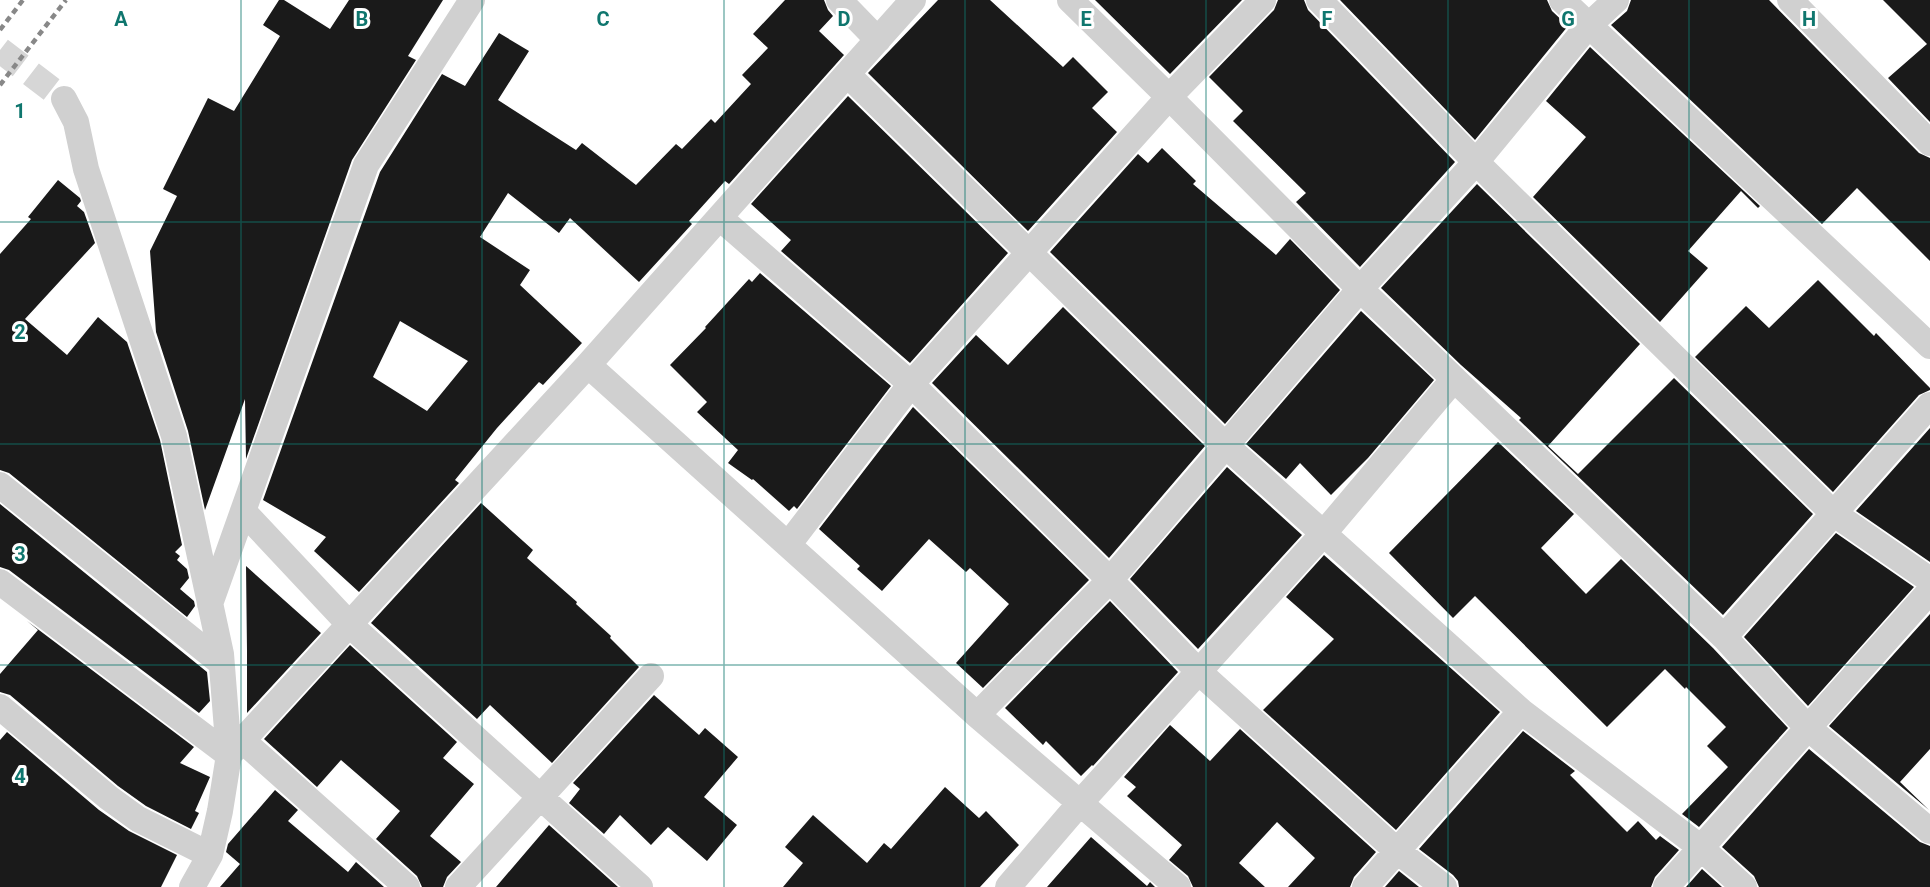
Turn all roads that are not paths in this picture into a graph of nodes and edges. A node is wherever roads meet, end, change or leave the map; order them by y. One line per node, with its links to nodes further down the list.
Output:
1 (472, 0): 27 (street)
2 (839, 0): 11 (street)
3 (913, 0): 11 (street)
4 (1070, 0): 13 (street)
5 (1263, 0): 13 (street)
6 (1319, 0): 16 (street)
7 (1562, 0): 10 (street)
8 (1616, 0): 10 (street)
9 (1790, 0): 15 (street)
10 (1588, 26): 16 (street); 20 (street)
11 (878, 39): 12 (street)
12 (847, 74): 17 (street); 18 (street)
13 (1169, 96): 18 (street); 19 (street)
14 (64, 99): 34 (street)
15 (1930, 143)
16 (1476, 162): 19 (street); 28 (street)
17 (720, 218): 21 (street); 23 (street)
18 (1029, 253): 23 (street); 25 (street)
19 (1359, 289): 22 (street); 25 (street)
20 (1930, 346)
21 (588, 366): 30 (street); 36 (street)
22 (1454, 380): 29 (street); 37 (street)
23 (911, 384): 30 (street); 31 (street)
24 (1930, 405): 28 (street)
25 (1225, 445): 29 (street); 31 (street)
26 (0, 485): 38 (street)
27 (243, 512): 34 (street); 36 (street)
28 (1833, 513): 32 (street); 37 (street)
29 (1323, 534): 39 (street); 42 (street)
30 (788, 545): 43 (street)
31 (1110, 580): 39 (street); 43 (street)
32 (1930, 580)
33 (0, 582): 45 (street)
34 (210, 604): 38 (street)
35 (1925, 606): 44 (street)
36 (350, 625): 45 (street); 46 (street)
37 (1724, 637): 44 (street)
38 (221, 663): 45 (street)
39 (1199, 672): 47 (street); 50 (street)
40 (651, 676): 46 (street)
41 (0, 707): 51 (street)
42 (1521, 711): 49 (street); 50 (street)
43 (977, 715): 47 (street)
44 (1807, 727): 48 (street); 49 (street)
45 (236, 748): 51 (street); 53 (street)
46 (539, 796): 54 (street); 55 (street)
47 (1080, 803): 56 (street); 57 (street)
48 (1930, 831)
49 (1700, 847): 60 (street); 61 (street)
50 (1396, 850): 58 (street); 59 (street)
51 (210, 855): 52 (street)
52 (192, 887)
53 (407, 887)
54 (458, 887)
55 (640, 887)
56 (1008, 887)
57 (1178, 887)
58 (1365, 887)
59 (1444, 887)
60 (1666, 887)
61 (1744, 887)

